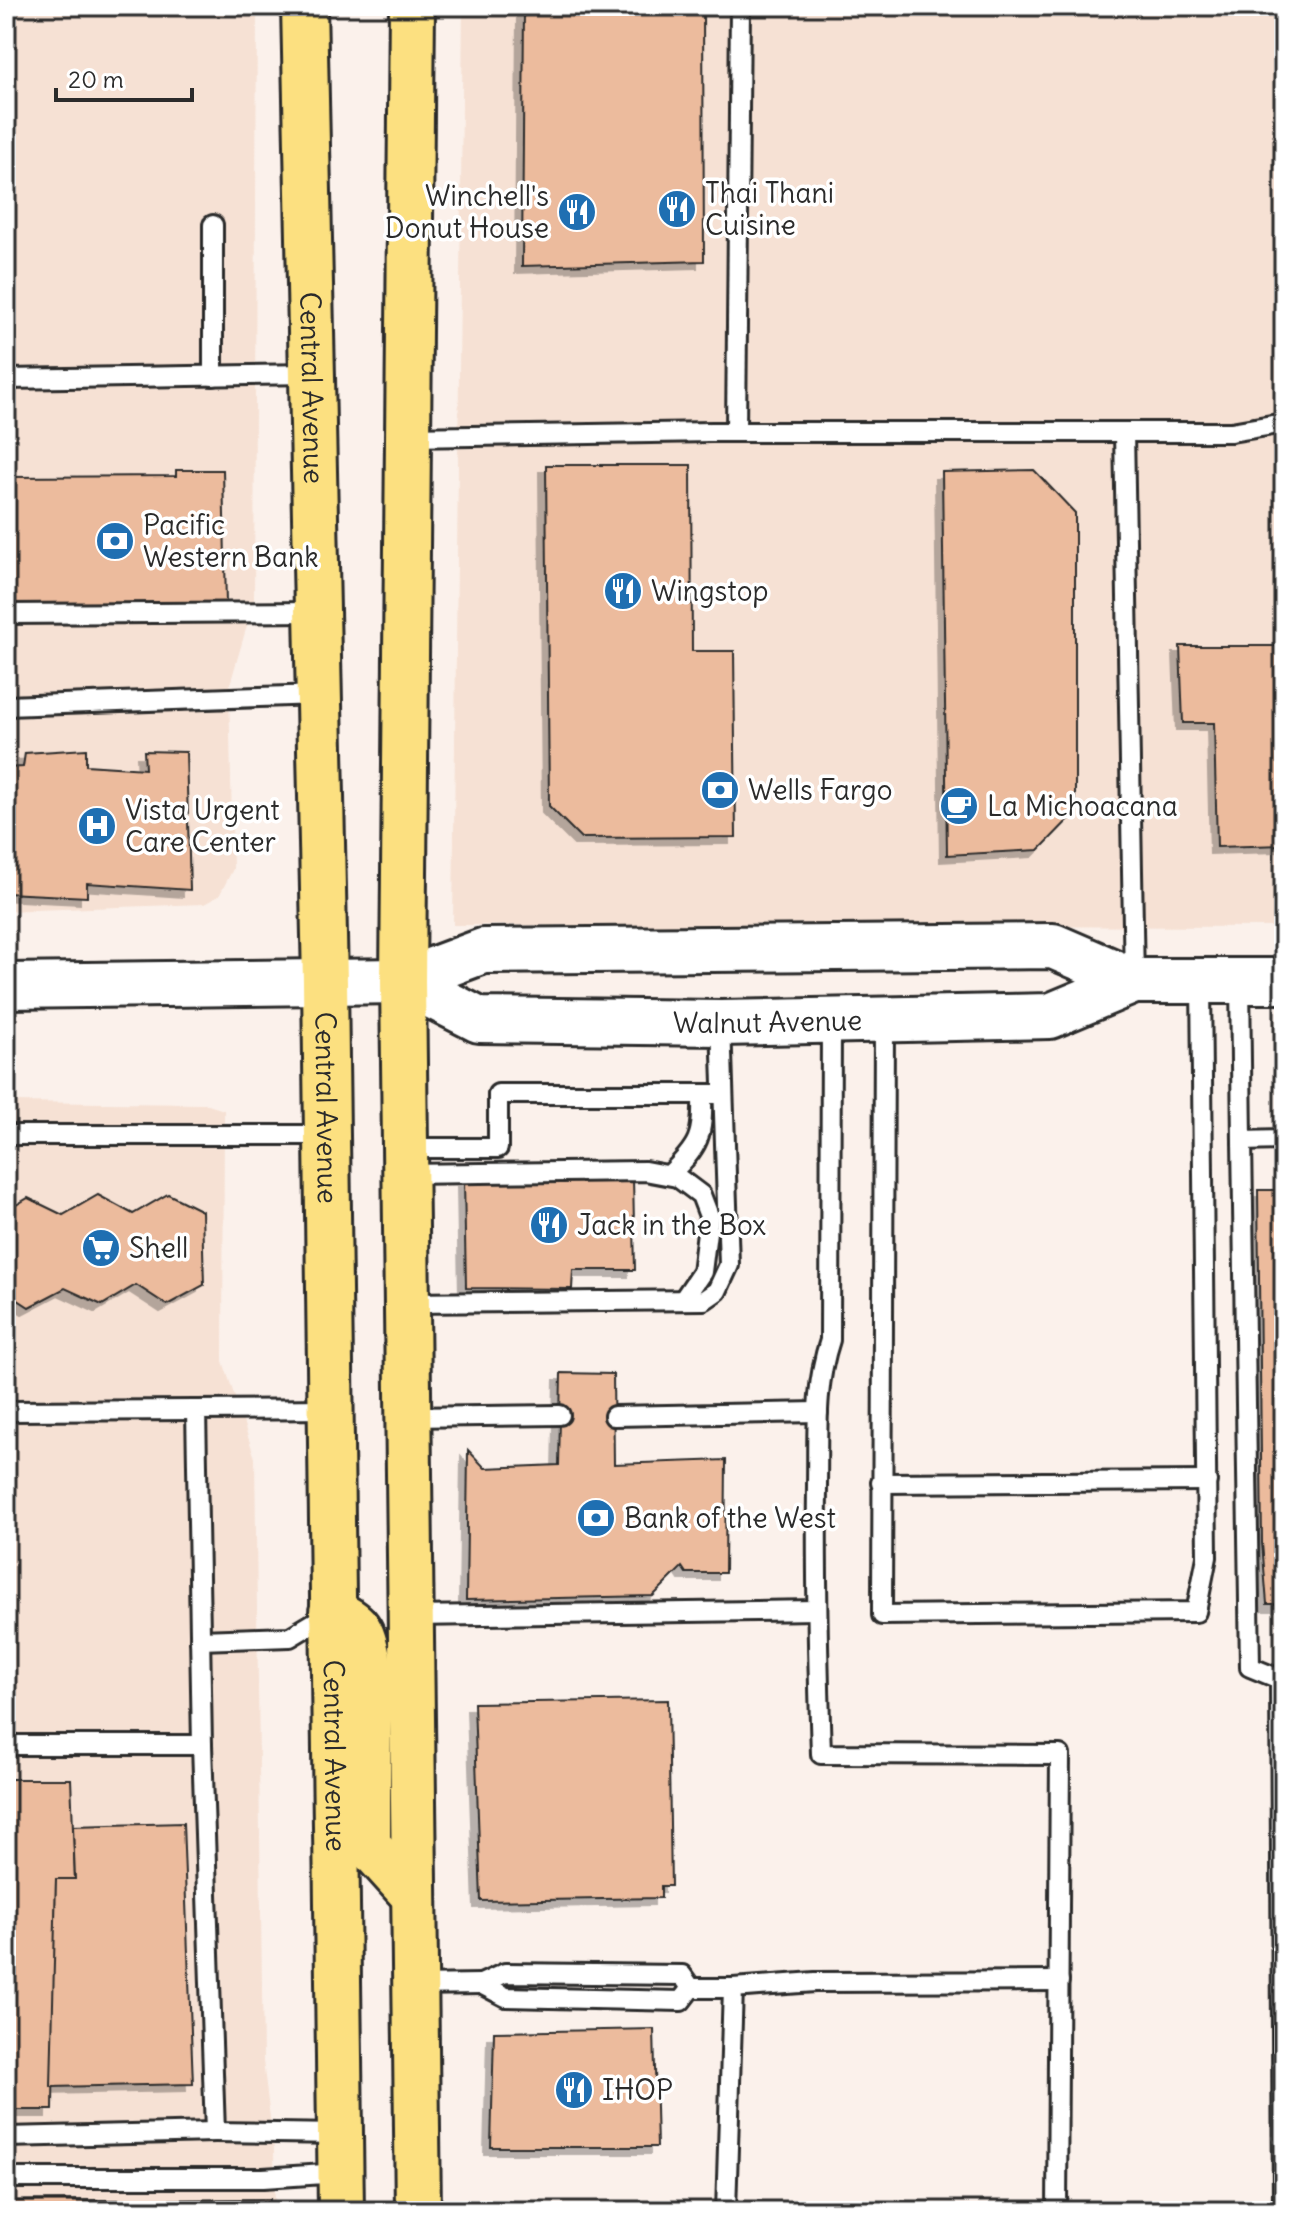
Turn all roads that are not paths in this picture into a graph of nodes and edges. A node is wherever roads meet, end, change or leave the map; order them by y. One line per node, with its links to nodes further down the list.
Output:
1 (304, 6): 5 (main road, Central Avenue)
2 (412, 6): 11 (main road)
3 (740, 6): 9 (lane)
4 (213, 225): 6 (lane)
5 (311, 374): 6 (lane); 12 (main road, Central Avenue)
6 (213, 376): 7 (lane)
7 (6, 379)
8 (1284, 423): 10 (lane)
9 (736, 432): 10 (lane); 11 (lane)
10 (1124, 432): 17 (lane)
11 (408, 437): 16 (main road)
12 (316, 612): 13 (lane); 14 (main road, Central Avenue)
13 (6, 614)
14 (318, 695): 15 (lane); 20 (main road, Central Avenue)
15 (6, 706)
16 (403, 981): 17 (street, Walnut Avenue); 20 (street, Walnut Avenue); 24 (street, Walnut Avenue); 31 (main road)
17 (1134, 981): 18 (street, Walnut Avenue); 22 (street, Walnut Avenue)
18 (1220, 981): 19 (street, Walnut Avenue); 30 (lane); 42 (lane)
19 (1284, 981)
20 (325, 982): 21 (street, Walnut Avenue); 28 (main road, Central Avenue)
21 (6, 986)
22 (884, 1019): 23 (street, Walnut Avenue); 43 (lane)
23 (831, 1020): 24 (street, Walnut Avenue); 38 (lane)
24 (721, 1023): 26 (lane)
25 (702, 1094): 26 (lane); 31 (lane); 32 (lane)
26 (723, 1094): 33 (lane)
27 (6, 1135): 28 (lane)
28 (327, 1135): 35 (main road, Central Avenue)
29 (1284, 1140): 30 (lane)
30 (1242, 1141): 48 (lane)
31 (405, 1161): 32 (lane); 34 (main road)
32 (669, 1175): 33 (lane)
33 (683, 1300): 34 (lane)
34 (408, 1303): 41 (main road)
35 (330, 1409): 36 (lane); 45 (main road, Central Avenue)
36 (196, 1410): 37 (lane); 47 (lane)
37 (6, 1411)
38 (818, 1412): 40 (lane); 44 (lane)
39 (560, 1415): 41 (lane)
40 (614, 1416)
41 (408, 1417): 46 (main road)
42 (1207, 1481): 43 (lane); 43 (lane)
43 (881, 1483)
44 (816, 1610): 46 (lane); 52 (lane)
45 (332, 1612): 47 (lane); 51 (main road); 59 (main road, Central Avenue)
46 (411, 1616): 51 (main road)
47 (200, 1640): 50 (lane)
48 (1282, 1681): 64 (lane)
49 (6, 1745): 50 (lane)
50 (202, 1745): 57 (lane)
51 (414, 1896): 54 (main road)
52 (1059, 1981): 56 (lane); 63 (lane)
53 (481, 1984): 54 (lane); 55 (lane); 55 (lane)
54 (415, 1985): 61 (main road)
55 (691, 1988): 56 (lane)
56 (733, 1988): 62 (lane)
57 (215, 2132): 58 (lane); 59 (lane)
58 (6, 2137)
59 (340, 2173): 60 (lane)
60 (6, 2178)
61 (418, 2211)
62 (726, 2211)
63 (1057, 2211)
64 (1283, 2211)

